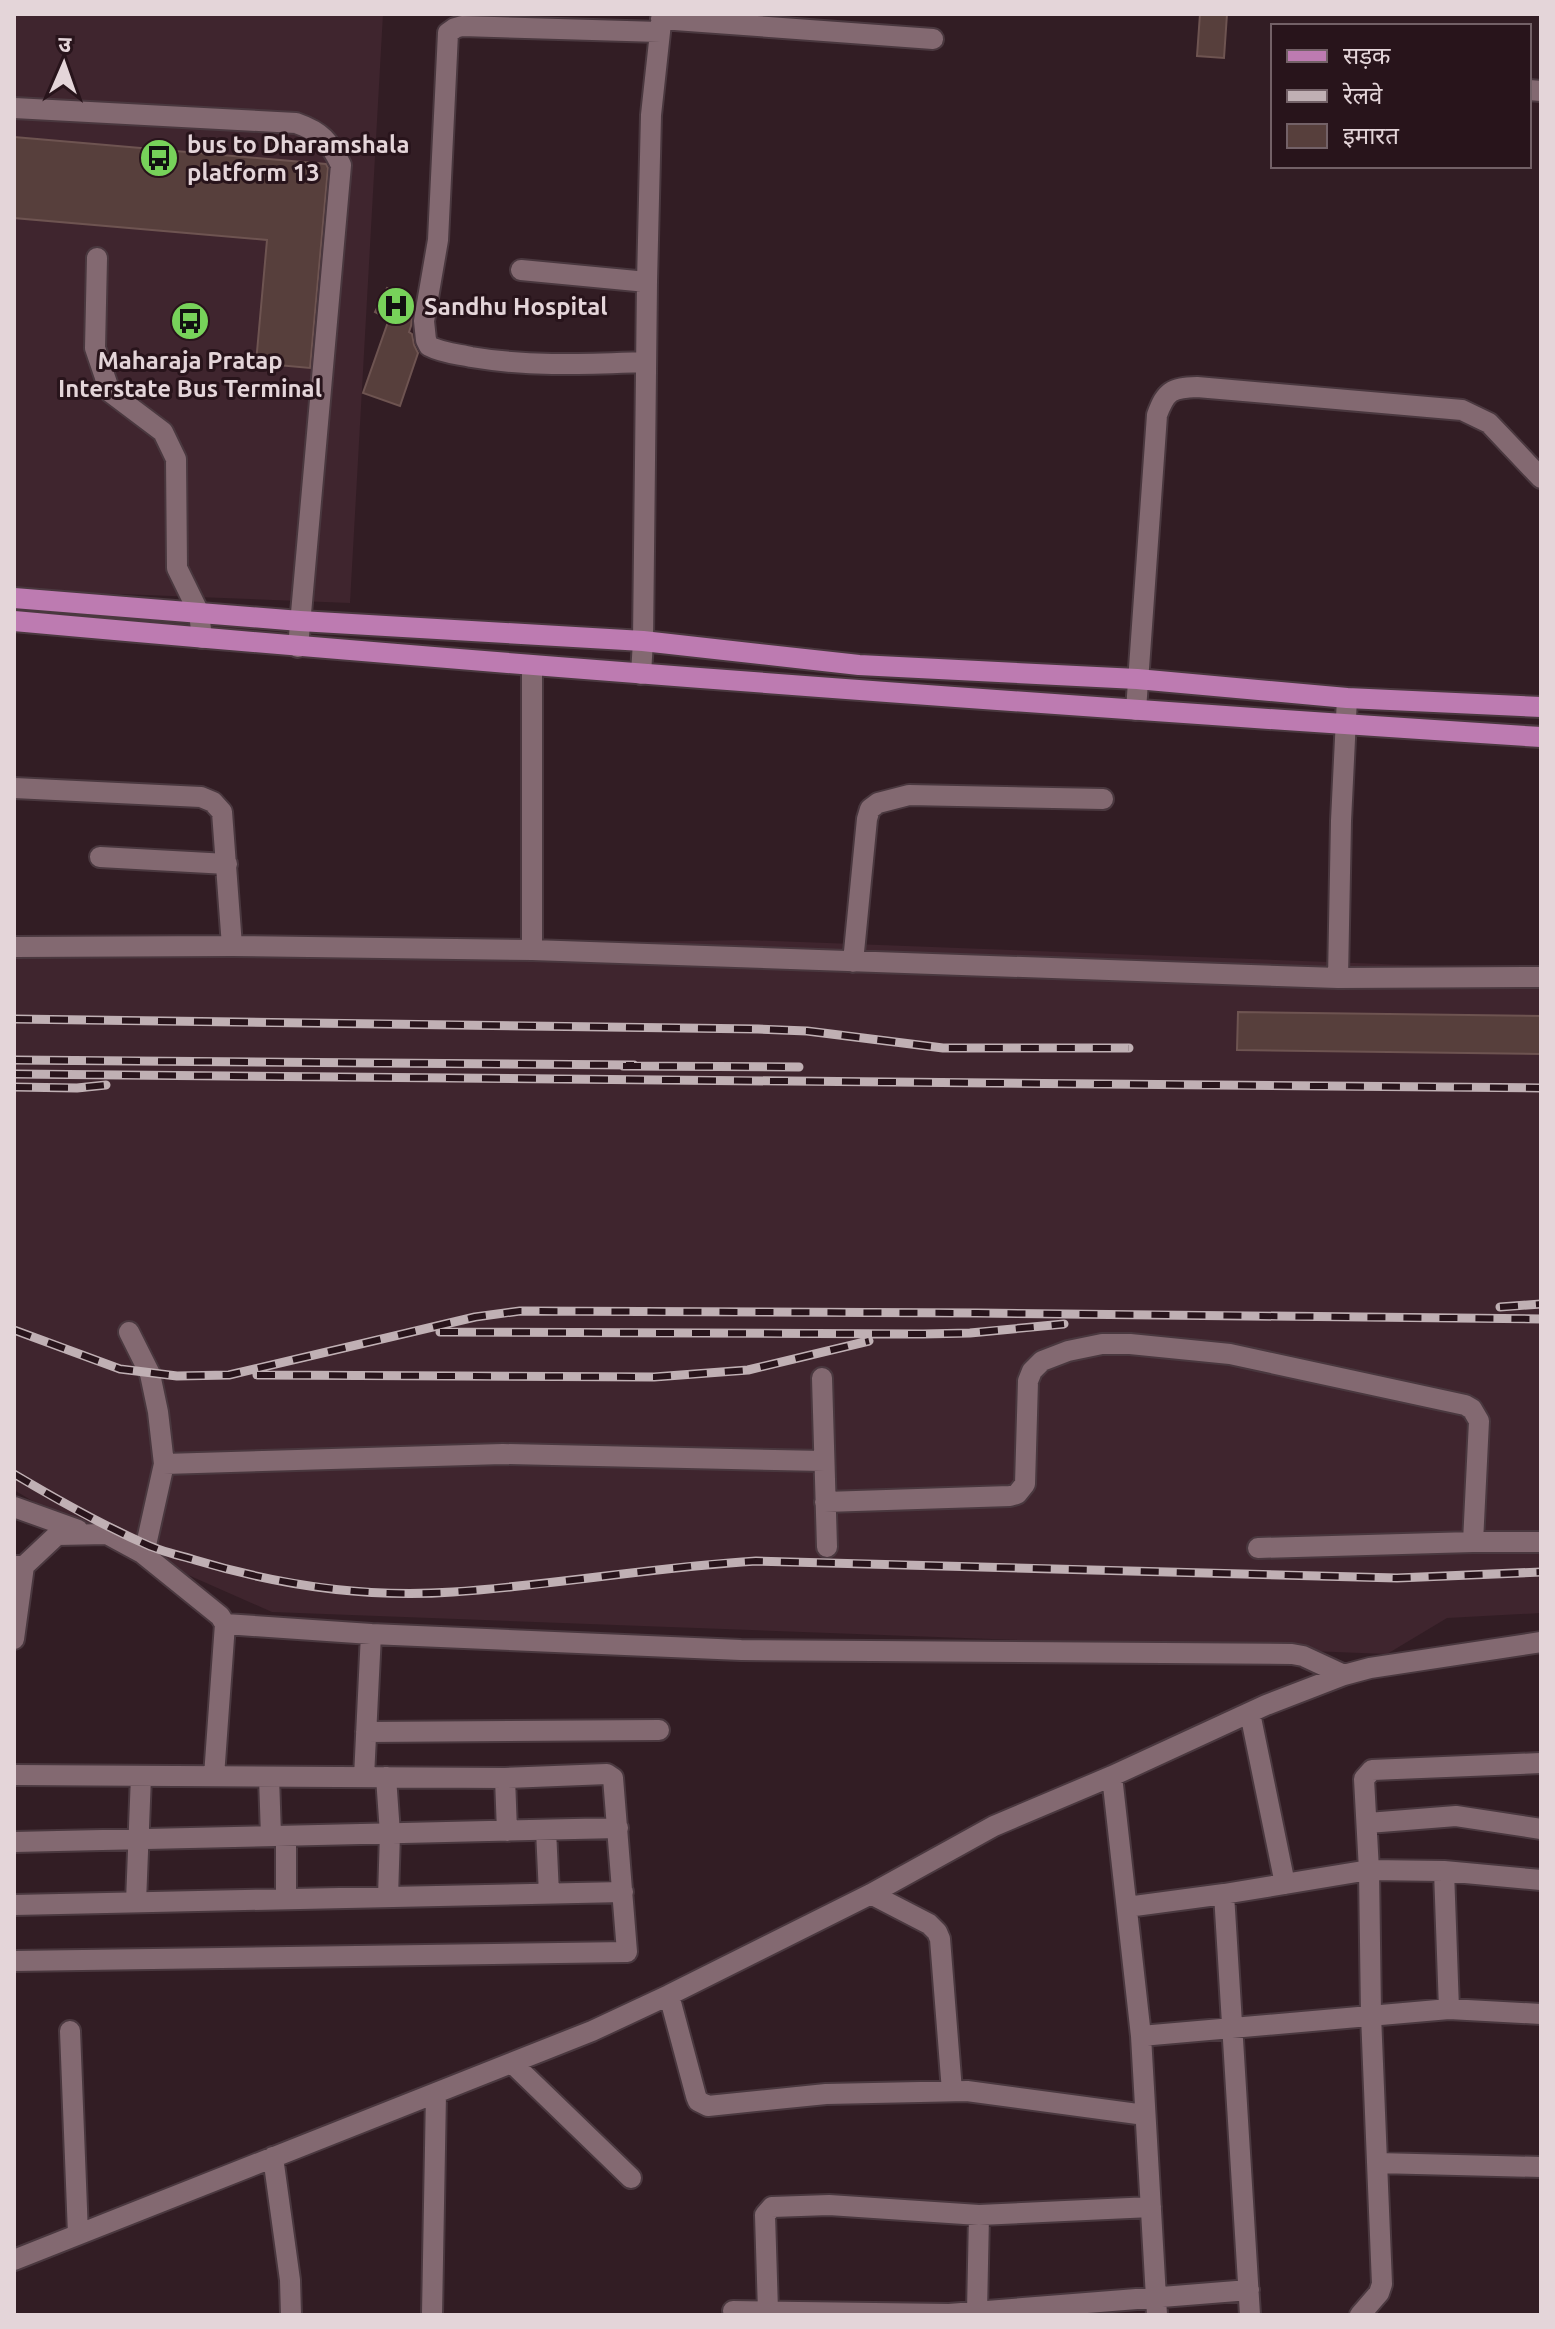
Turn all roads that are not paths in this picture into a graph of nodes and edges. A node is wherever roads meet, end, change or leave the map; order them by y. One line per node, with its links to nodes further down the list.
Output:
1 (661, 22): 2 (street); 6 (street); 7 (street)
2 (933, 39)
3 (14, 108): 12 (street)
4 (97, 258): 10 (street)
5 (521, 270): 6 (street)
6 (647, 282): 7 (street)
7 (646, 362): 14 (street)
8 (1541, 478): 18 (street)
9 (14, 598): 10 (main road)
10 (199, 613): 12 (main road); 13 (street)
11 (14, 621): 13 (main road)
12 (300, 621): 14 (main road); 15 (street)
13 (202, 638): 15 (main road)
14 (643, 641): 17 (street); 18 (main road)
15 (298, 647): 16 (main road)
16 (532, 666): 17 (main road); 30 (street)
17 (641, 674): 21 (main road)
18 (1137, 679): 19 (main road); 21 (street)
19 (1347, 698): 20 (main road); 22 (street)
20 (1541, 707)
21 (1136, 710): 22 (main road)
22 (1346, 724): 23 (main road); 33 (street)
23 (1541, 737)
24 (14, 788): 27 (street)
25 (1103, 799): 31 (street)
26 (100, 857): 27 (street)
27 (227, 864): 28 (street)
28 (232, 946): 29 (street); 30 (street)
29 (14, 947)
30 (532, 950): 31 (street)
31 (853, 962): 33 (street)
32 (1541, 977): 33 (street)
33 (1338, 978)
34 (129, 1332): 37 (street)
35 (822, 1378): 36 (street)
36 (824, 1461): 37 (street); 38 (street)
37 (164, 1464): 45 (street)
38 (825, 1502): 41 (street); 43 (street)
39 (14, 1507): 40 (street)
40 (88, 1534): 45 (street); 46 (street)
41 (1473, 1542): 42 (street); 44 (street)
42 (1541, 1542)
43 (827, 1547)
44 (1258, 1548)
45 (142, 1553): 48 (street)
46 (19, 1566): 47 (street)
47 (16, 1615): 50 (street)
48 (225, 1624): 49 (street); 59 (street)
49 (371, 1634): 52 (street); 55 (street)
50 (14, 1639)
51 (1541, 1642): 52 (street)
52 (1344, 1675): 53 (street)
53 (1250, 1713): 60 (street); 77 (street)
54 (659, 1730): 55 (street)
55 (366, 1732): 62 (street)
56 (1541, 1763): 65 (street)
57 (14, 1775): 58 (street)
58 (141, 1776): 59 (street); 72 (street)
59 (214, 1776): 61 (street)
60 (1112, 1776): 80 (street); 86 (street)
61 (269, 1777): 62 (street); 71 (street)
62 (364, 1777): 63 (street)
63 (386, 1777): 64 (street); 70 (street)
64 (505, 1778): 66 (street); 69 (street)
65 (1368, 1823): 67 (street); 74 (street)
66 (618, 1828): 68 (street); 78 (street)
67 (1541, 1829)
68 (546, 1830): 69 (street); 79 (street)
69 (507, 1831): 70 (street)
70 (390, 1833): 71 (street); 82 (street)
71 (278, 1836): 72 (street); 83 (street)
72 (138, 1839): 73 (street); 84 (street)
73 (14, 1842)
74 (1369, 1870): 75 (street); 77 (street); 91 (street)
75 (1444, 1871): 76 (street); 89 (street)
76 (1541, 1880)
77 (1285, 1884): 81 (street)
78 (623, 1892): 79 (street); 87 (street)
79 (549, 1894): 82 (street)
80 (871, 1894): 88 (street); 96 (street)
81 (1224, 1894): 86 (street); 92 (street)
82 (388, 1897): 83 (street)
83 (286, 1899): 84 (street)
84 (136, 1902): 85 (street)
85 (14, 1905)
86 (1127, 1907): 94 (street)
87 (14, 1961)
88 (669, 1995): 95 (street); 96 (street)
89 (1449, 2009): 90 (street); 91 (street)
90 (1541, 2014)
91 (1371, 2015): 92 (street); 100 (street)
92 (1233, 2027): 94 (street); 107 (street)
93 (70, 2031): 105 (street)
94 (1141, 2036): 98 (street)
95 (512, 2063): 97 (street); 102 (street)
96 (952, 2091): 98 (street)
97 (436, 2093): 99 (street); 113 (street)
98 (1145, 2115): 103 (street)
99 (273, 2157): 105 (street); 112 (street)
100 (1377, 2163): 101 (street); 115 (street)
101 (1541, 2167)
102 (631, 2178)
103 (1151, 2207): 104 (street); 108 (street)
104 (979, 2215): 110 (street); 111 (street)
105 (78, 2234): 106 (street)
106 (14, 2260)
107 (1249, 2290): 108 (street); 114 (street)
108 (1157, 2306): 111 (street)
109 (733, 2311): 110 (street)
110 (768, 2311): 111 (street)
111 (977, 2312)
112 (291, 2315)
113 (432, 2315)
114 (1250, 2315)
115 (1360, 2315)

